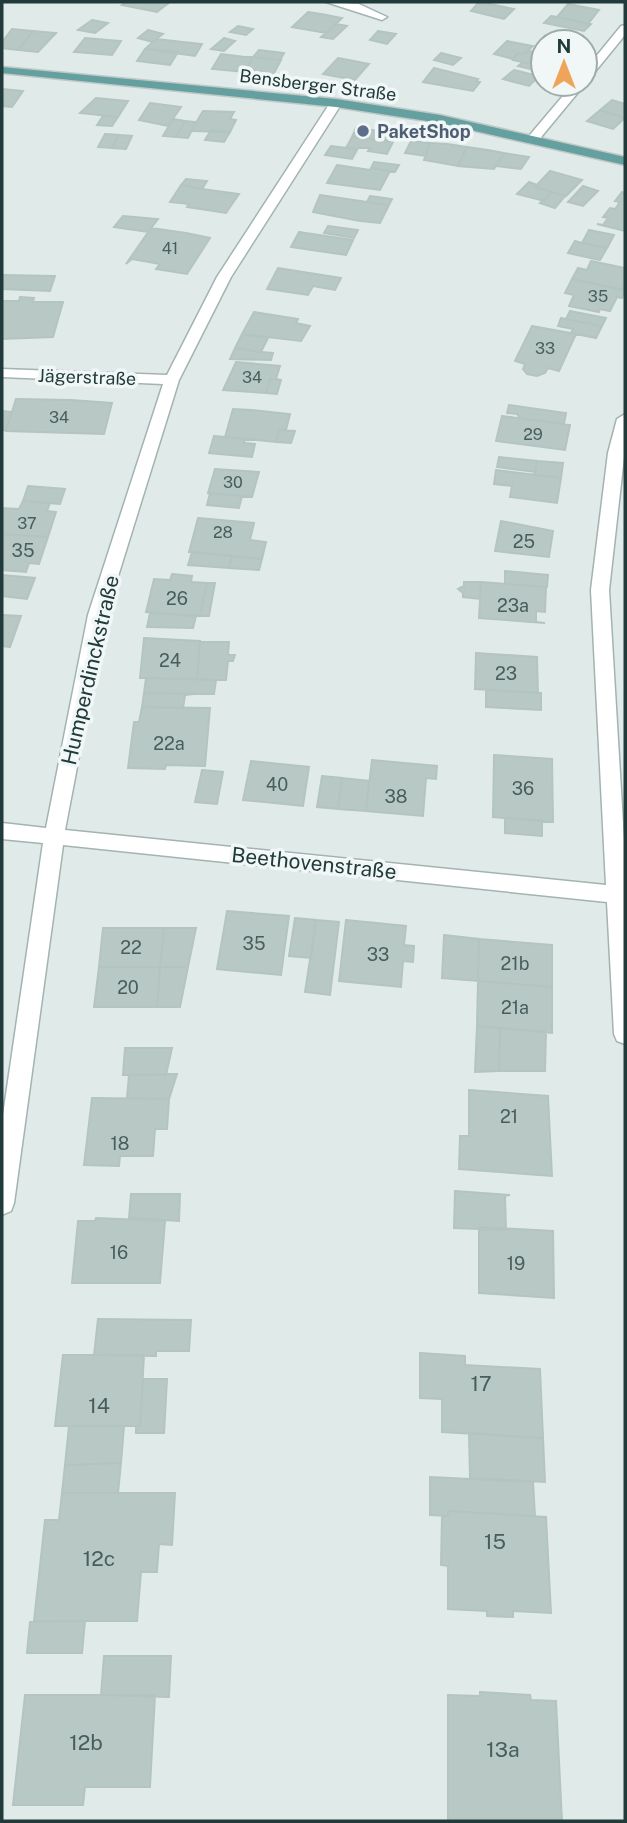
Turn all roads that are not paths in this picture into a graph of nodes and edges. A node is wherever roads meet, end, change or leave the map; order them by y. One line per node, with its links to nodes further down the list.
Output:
1 (331, 2): 2 (street)
2 (383, 17)
3 (625, 29): 4 (street)
4 (599, 60)
5 (2, 70): 7 (main road, Bensberger Straße)
6 (567, 98): 8 (street)
7 (337, 103): 8 (main road, Bensberger Straße); 11 (street, Humperdinckstraße)
8 (533, 139): 9 (main road, Bensberger Straße)
9 (625, 161)
10 (2, 373): 11 (street, Jägerstraße)
11 (172, 380): 14 (street, Humperdinckstraße)
12 (625, 419): 15 (street)
13 (2, 831): 14 (street, Beethovenstraße)
14 (54, 836): 15 (street, Beethovenstraße); 17 (street, Humperdinckstraße)
15 (622, 895): 16 (street)
16 (625, 1034)
17 (2, 1203)

